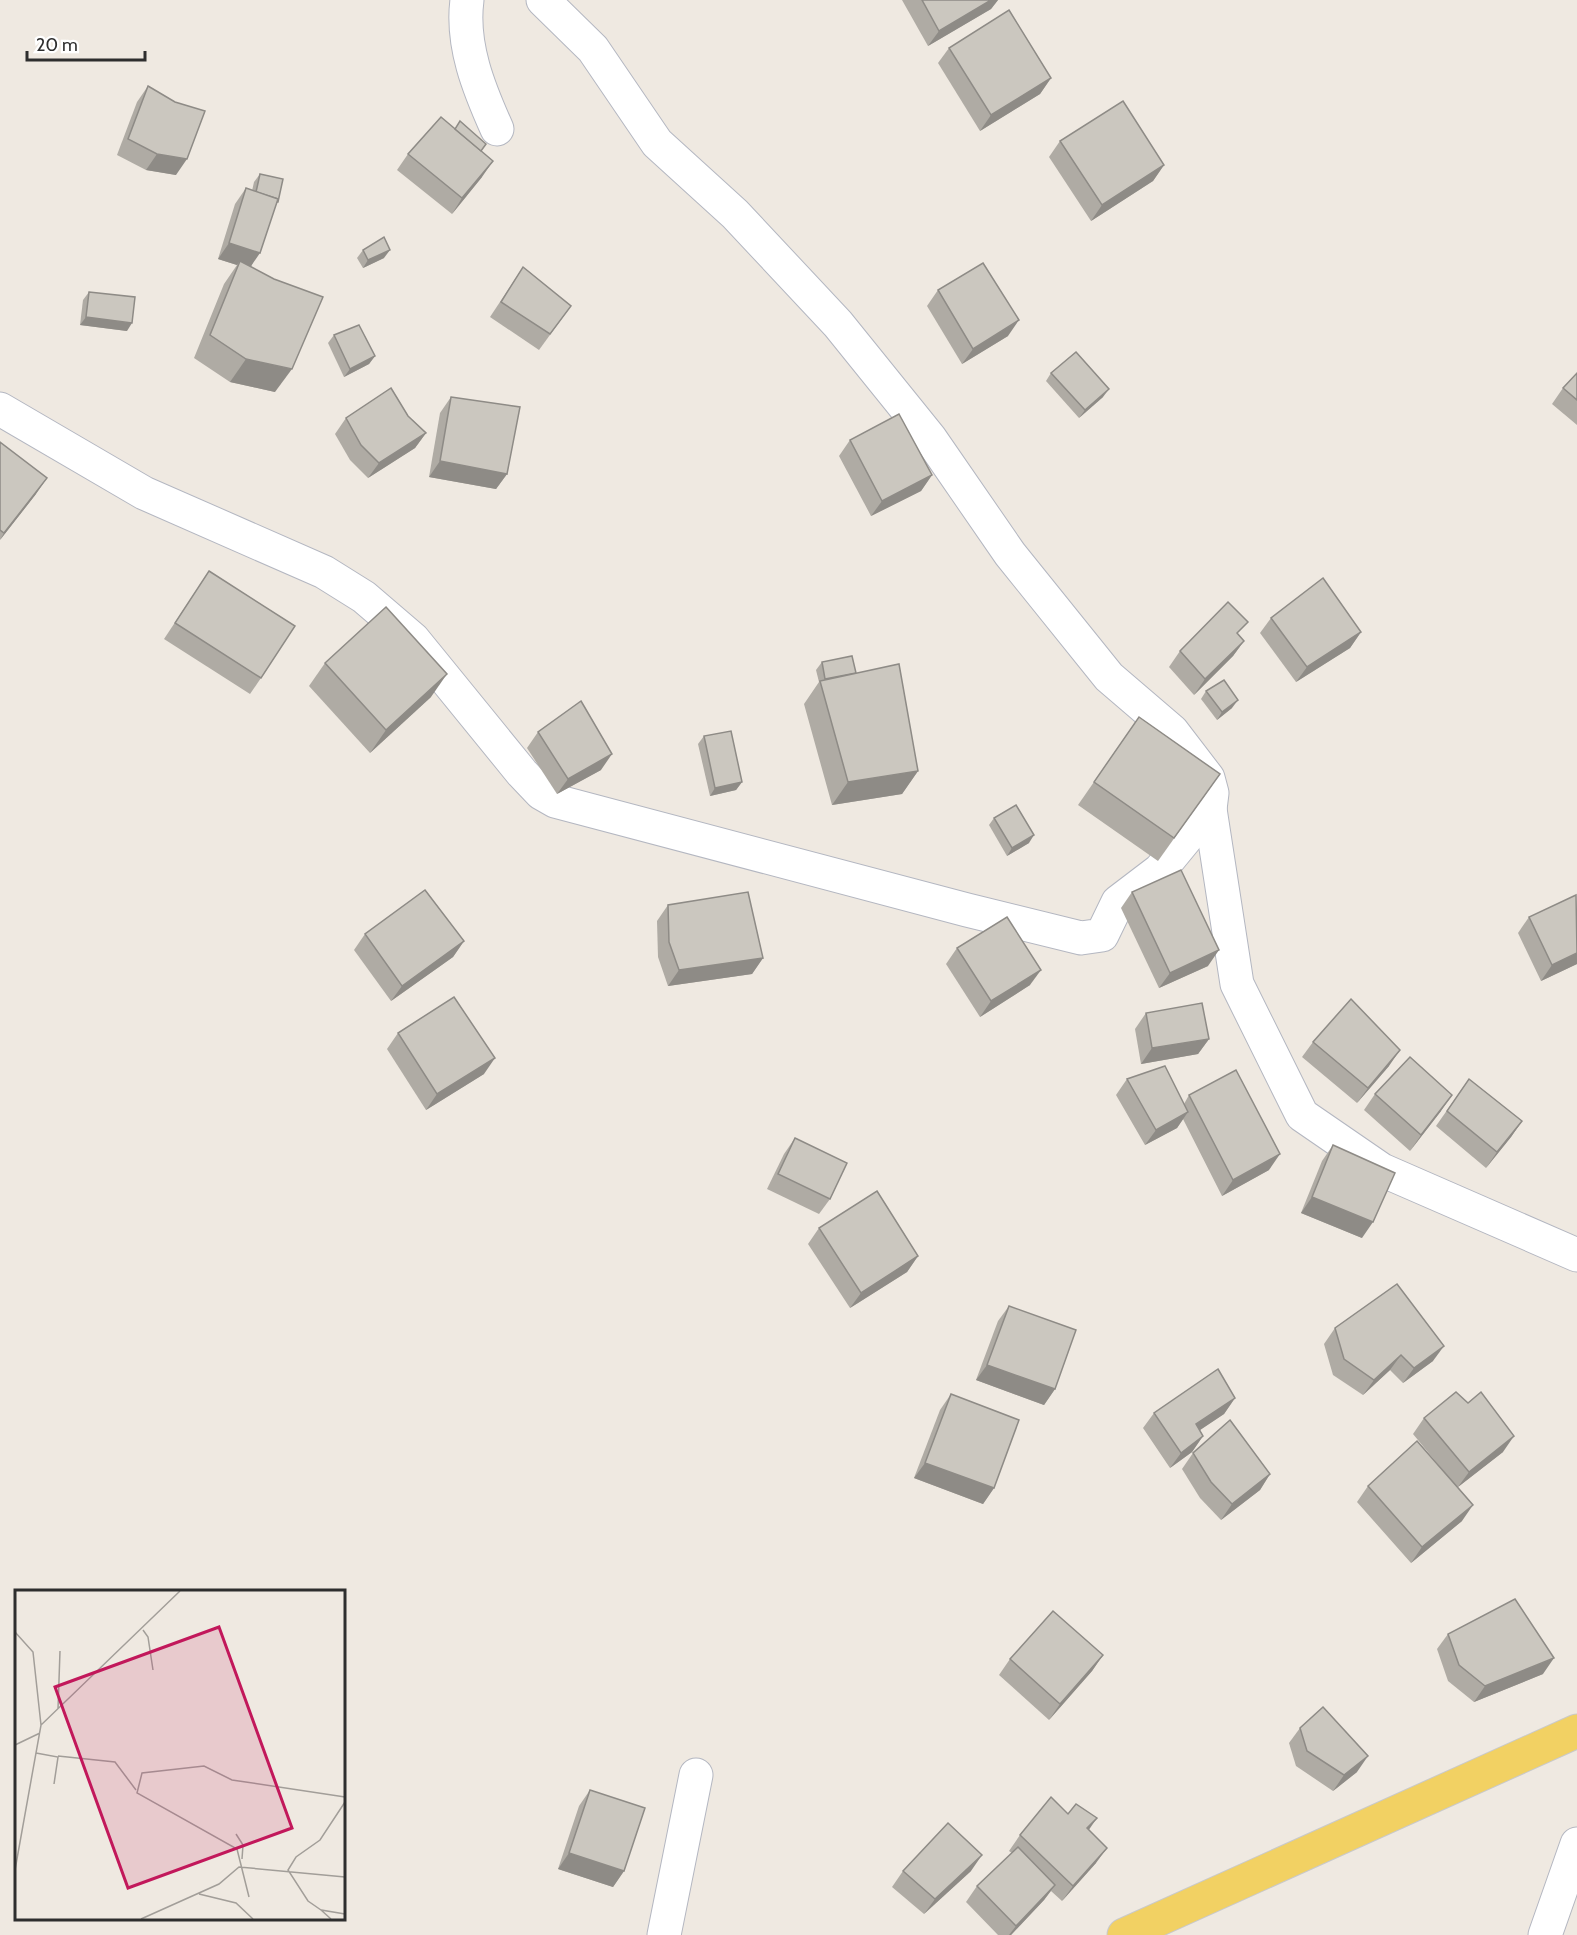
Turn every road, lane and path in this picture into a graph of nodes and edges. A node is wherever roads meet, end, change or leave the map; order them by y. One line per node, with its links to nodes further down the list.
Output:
1 (467, 0): 3 (street)
2 (543, 0): 5 (street)
3 (497, 129)
4 (0, 409): 5 (street)
5 (1210, 809): 6 (street)
6 (1577, 1255)
7 (1577, 1731): 11 (main road)
8 (696, 1775): 10 (street)
9 (1577, 1844): 12 (street)
10 (664, 1935)
11 (1124, 1935)
12 (1545, 1935)

